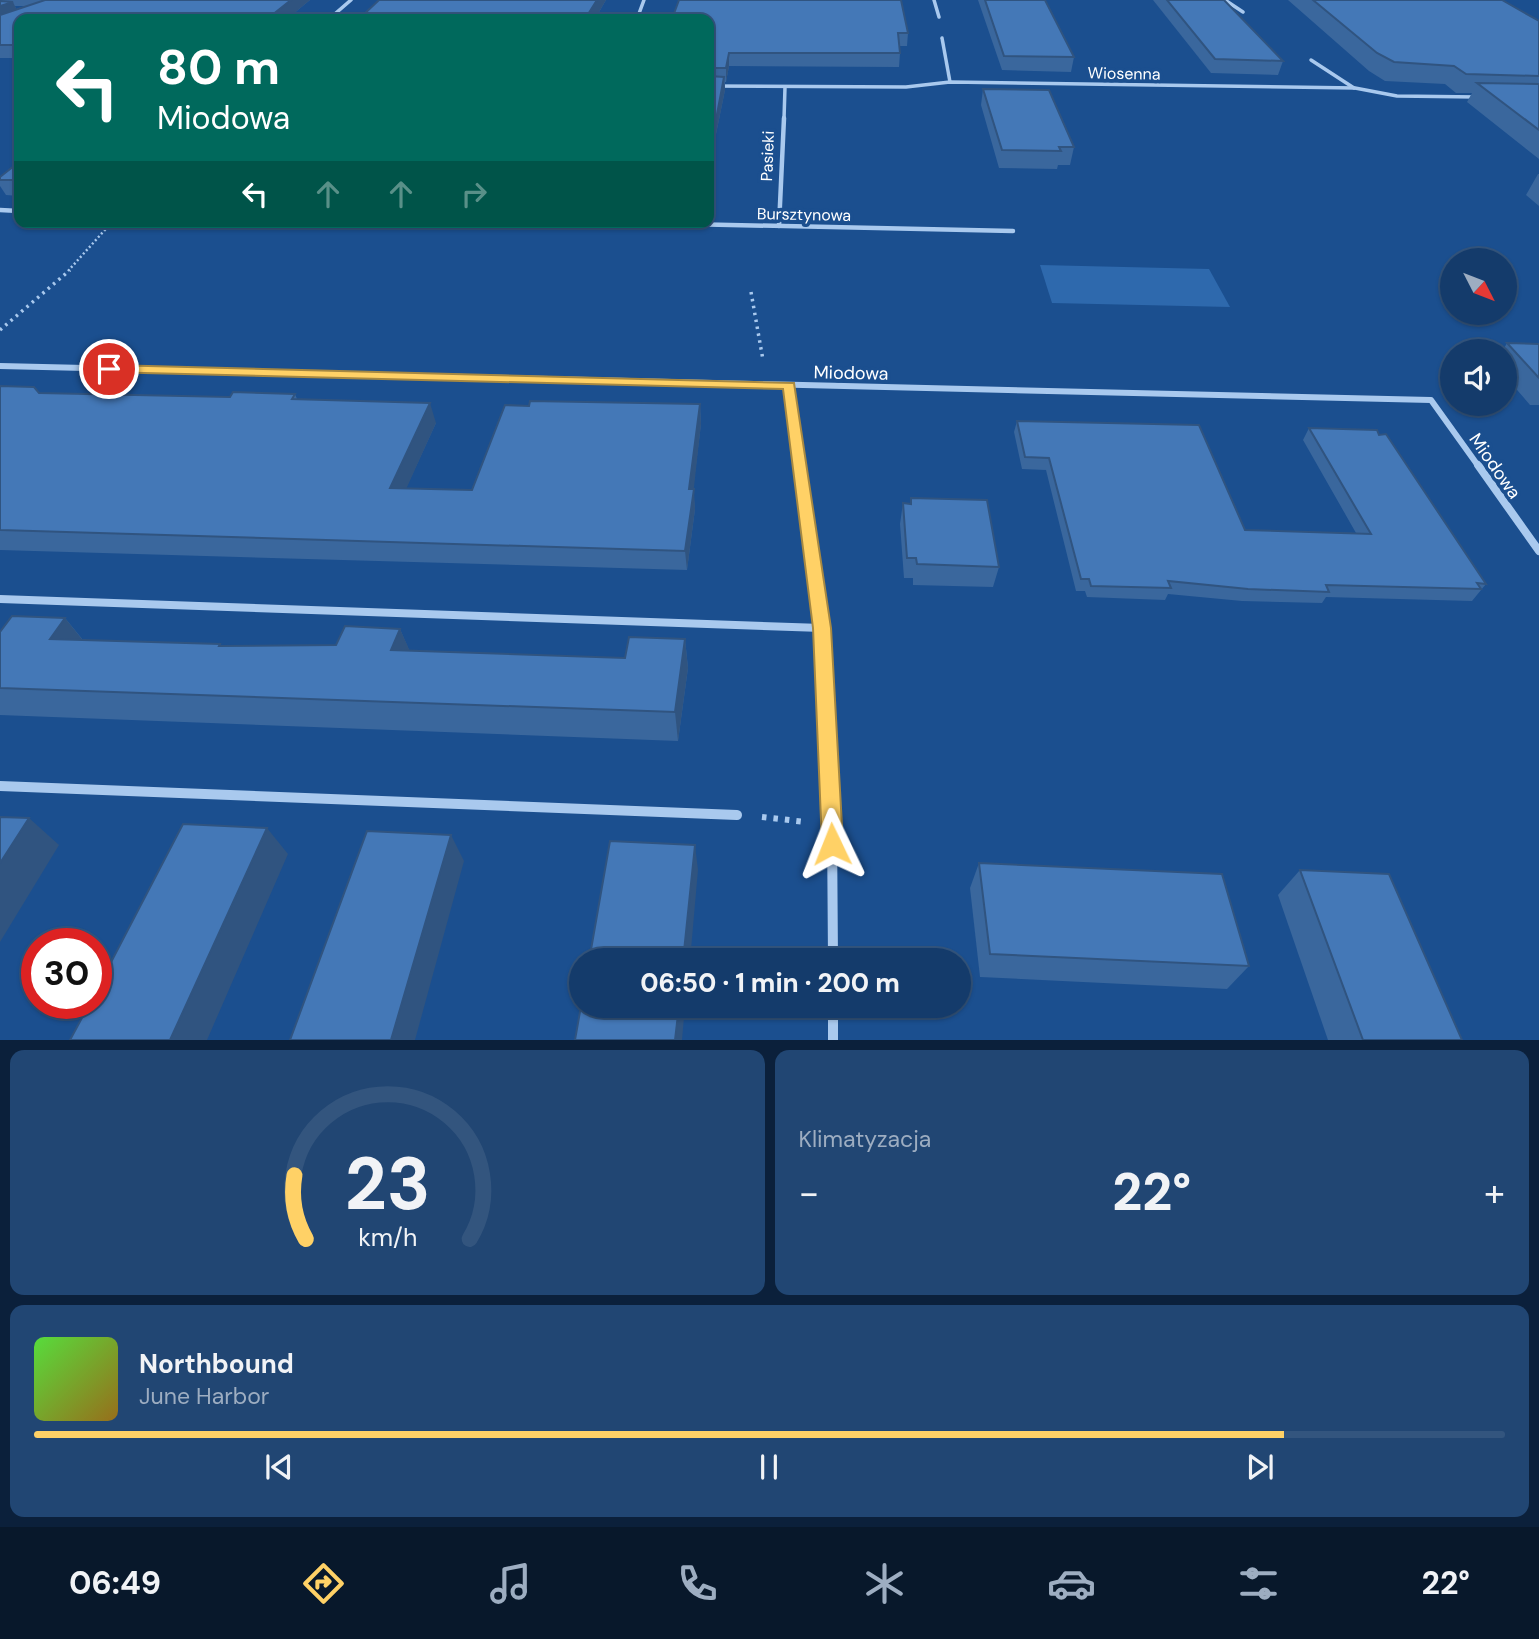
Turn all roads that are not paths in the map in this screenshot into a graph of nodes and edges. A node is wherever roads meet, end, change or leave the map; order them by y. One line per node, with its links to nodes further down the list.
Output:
1 (351, 0): 5 (street)
2 (934, 0): 6 (street)
3 (1226, 0): 4 (street)
4 (1243, 12)
5 (335, 14)
6 (939, 17)
7 (942, 38): 9 (street)
8 (1311, 60): 12 (street)
9 (950, 82): 11 (street, Wiosenna); 12 (street, Wiosenna)
10 (714, 86): 11 (street, Wiosenna)
11 (785, 87): 15 (street, Pasieki)
12 (1355, 88): 13 (street, Wiosenna)
13 (1488, 98)
14 (714, 225): 15 (street, Bursztynowa)
15 (779, 226): 16 (street, Bursztynowa)
16 (1013, 230)
17 (0, 366): 18 (street, Miodowa)
18 (789, 386): 19 (street, Miodowa); 21 (street)
19 (1539, 551)
20 (0, 599): 21 (street)
21 (822, 628): 24 (street)
22 (0, 786): 23 (street)
23 (737, 815)
24 (833, 948)
25 (833, 1018): 26 (street)
26 (833, 1040)

